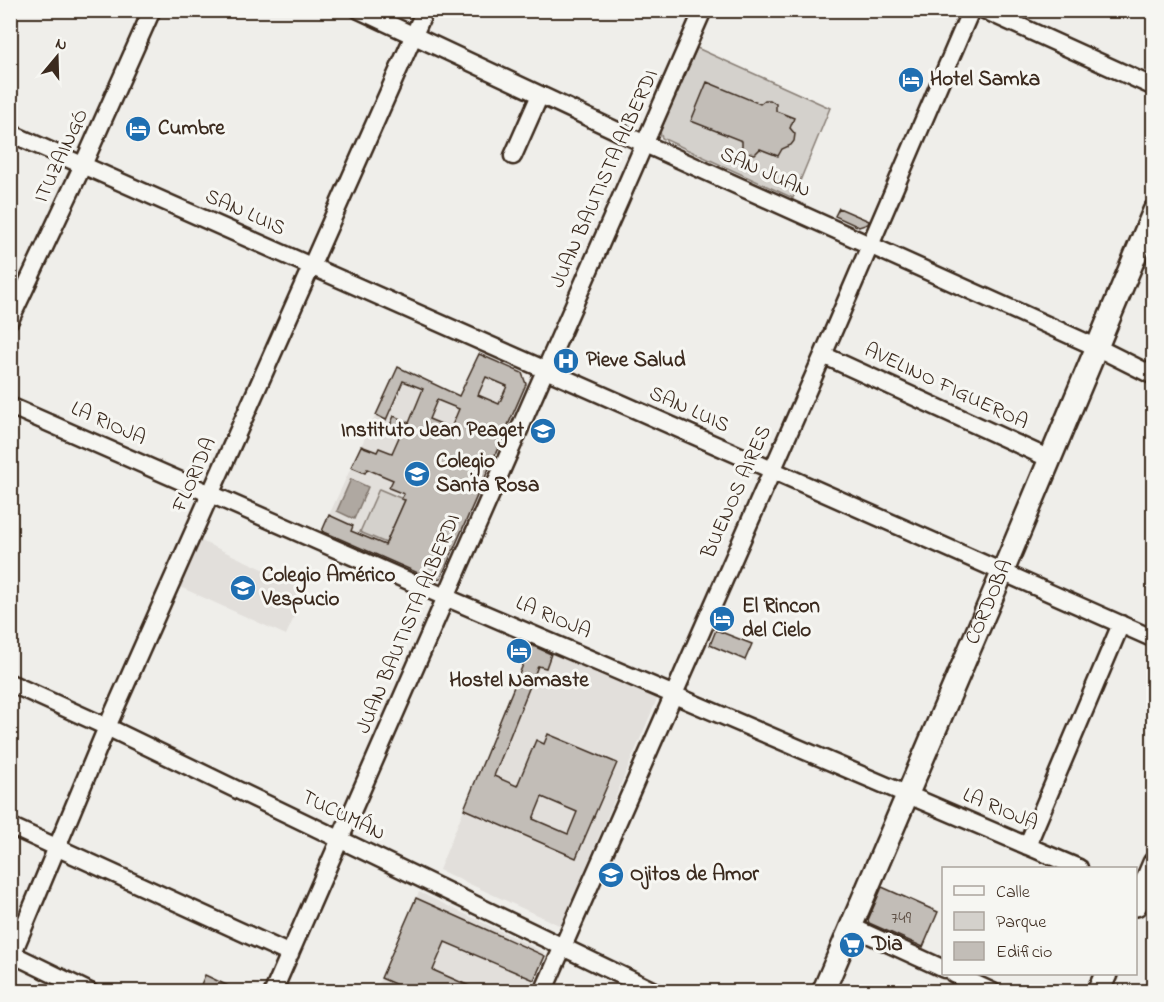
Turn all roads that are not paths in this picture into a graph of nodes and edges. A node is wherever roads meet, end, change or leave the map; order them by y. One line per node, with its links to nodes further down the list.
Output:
1 (152, 10): 13 (street, ITUZAINGÓ)
2 (359, 10): 7 (street, SAN JUAN)
3 (425, 10): 7 (street, FLORIDA)
4 (703, 10): 11 (street, JUAN BAUTISTA ALBERDI)
5 (971, 10): 15 (street, BUENOS AIRES)
6 (984, 10): 8 (street)
7 (414, 35): 9 (street, SAN JUAN); 16 (street, FLORIDA)
8 (1154, 87)
9 (540, 95): 11 (street, SAN JUAN); 12 (street)
10 (10, 133): 13 (street, SAN LUIS)
11 (645, 144): 15 (street, SAN JUAN); 20 (street, JUAN BAUTISTA ALBERDI)
12 (513, 156)
13 (83, 165): 16 (street, SAN LUIS); 17 (street, ITUZAINGÓ)
14 (1154, 211): 18 (main road, CÓRDOBA)
15 (869, 245): 18 (street, SAN JUAN); 19 (street, BUENOS AIRES)
16 (312, 267): 20 (street, SAN LUIS); 25 (street, FLORIDA)
17 (10, 320)
18 (1096, 347): 21 (street, SAN JUAN); 23 (main road, CÓRDOBA)
19 (823, 355): 23 (street, AVELINO FIGUEROA); 24 (street, BUENOS AIRES)
20 (545, 371): 24 (street, SAN LUIS); 27 (street, JUAN BAUTISTA ALBERDI)
21 (1154, 376)
22 (10, 406): 25 (street, LA RIOJA)
23 (1050, 459): 26 (main road, CÓRDOBA)
24 (771, 470): 26 (street, SAN LUIS); 31 (street, BUENOS AIRES)
25 (211, 494): 27 (street, LA RIOJA); 32 (street, FLORIDA)
26 (1003, 570): 28 (street, SAN LUIS); 33 (main road, CÓRDOBA)
27 (445, 597): 31 (street, LA RIOJA); 35 (street, JUAN BAUTISTA ALBERDI)
28 (1121, 624): 29 (street, SAN LUIS); 36 (street)
29 (1154, 639)
30 (10, 683): 32 (street, TUCUMÁN)
31 (674, 694): 33 (street, LA RIOJA); 42 (street, BUENOS AIRES)
32 (107, 727): 35 (street, TUCUMÁN); 37 (street, FLORIDA)
33 (906, 794): 36 (street, LA RIOJA); 41 (main road, CÓRDOBA)
34 (10, 826): 37 (street)
35 (340, 839): 42 (street, TUCUMÁN); 43 (street, JUAN BAUTISTA ALBERDI)
36 (1027, 846): 39 (street, LA RIOJA)
37 (58, 847): 43 (street); 44 (street, FLORIDA)
38 (1154, 863): 40 (main road)
39 (1077, 867)
40 (1141, 898)
41 (850, 926): 45 (street); 52 (main road, CÓRDOBA)
42 (563, 947): 50 (street, BUENOS AIRES); 51 (street, TUCUMÁN)
43 (290, 954): 49 (street, JUAN BAUTISTA ALBERDI)
44 (11, 955): 48 (street)
45 (942, 968)
46 (956, 975): 53 (street)
47 (1106, 975): 54 (main road)
48 (90, 992)
49 (273, 992)
50 (543, 992)
51 (656, 992)
52 (823, 992)
53 (993, 992)
54 (1098, 992)

